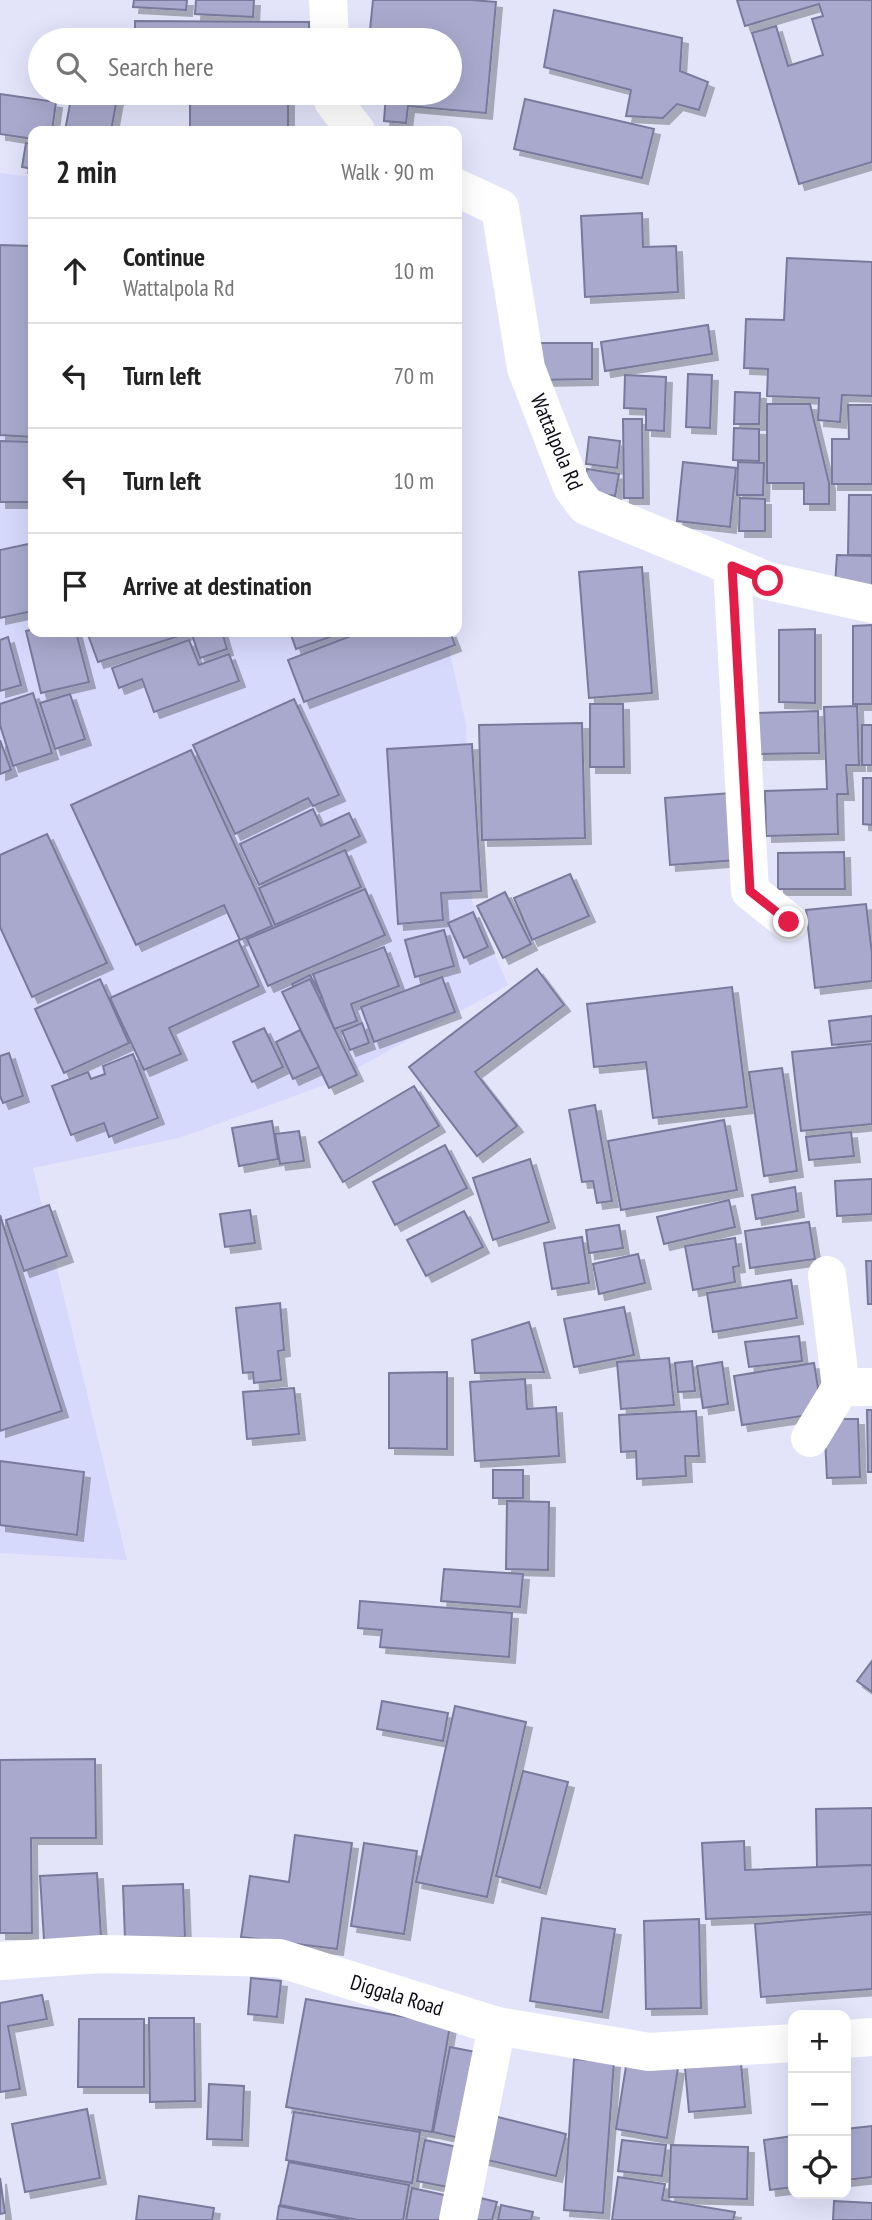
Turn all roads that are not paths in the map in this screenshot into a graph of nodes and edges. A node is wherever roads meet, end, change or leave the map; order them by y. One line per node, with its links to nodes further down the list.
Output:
1 (328, 0): 2 (street)
2 (329, 28)
3 (336, 105): 4 (street)
4 (352, 126)
5 (462, 190): 6 (street, Wattalpola Rd)
6 (732, 566): 7 (street, Wattalpola Rd); 8 (street)
7 (872, 604)
8 (789, 922)
9 (827, 1275): 10 (street)
10 (857, 1387): 11 (street)
11 (810, 1438)
12 (0, 1961): 13 (street, Diggala Road)
13 (496, 2026): 16 (street, Diggala Road); 17 (street)
14 (872, 2037): 15 (street)
15 (851, 2039)
16 (788, 2043)
17 (458, 2220)

